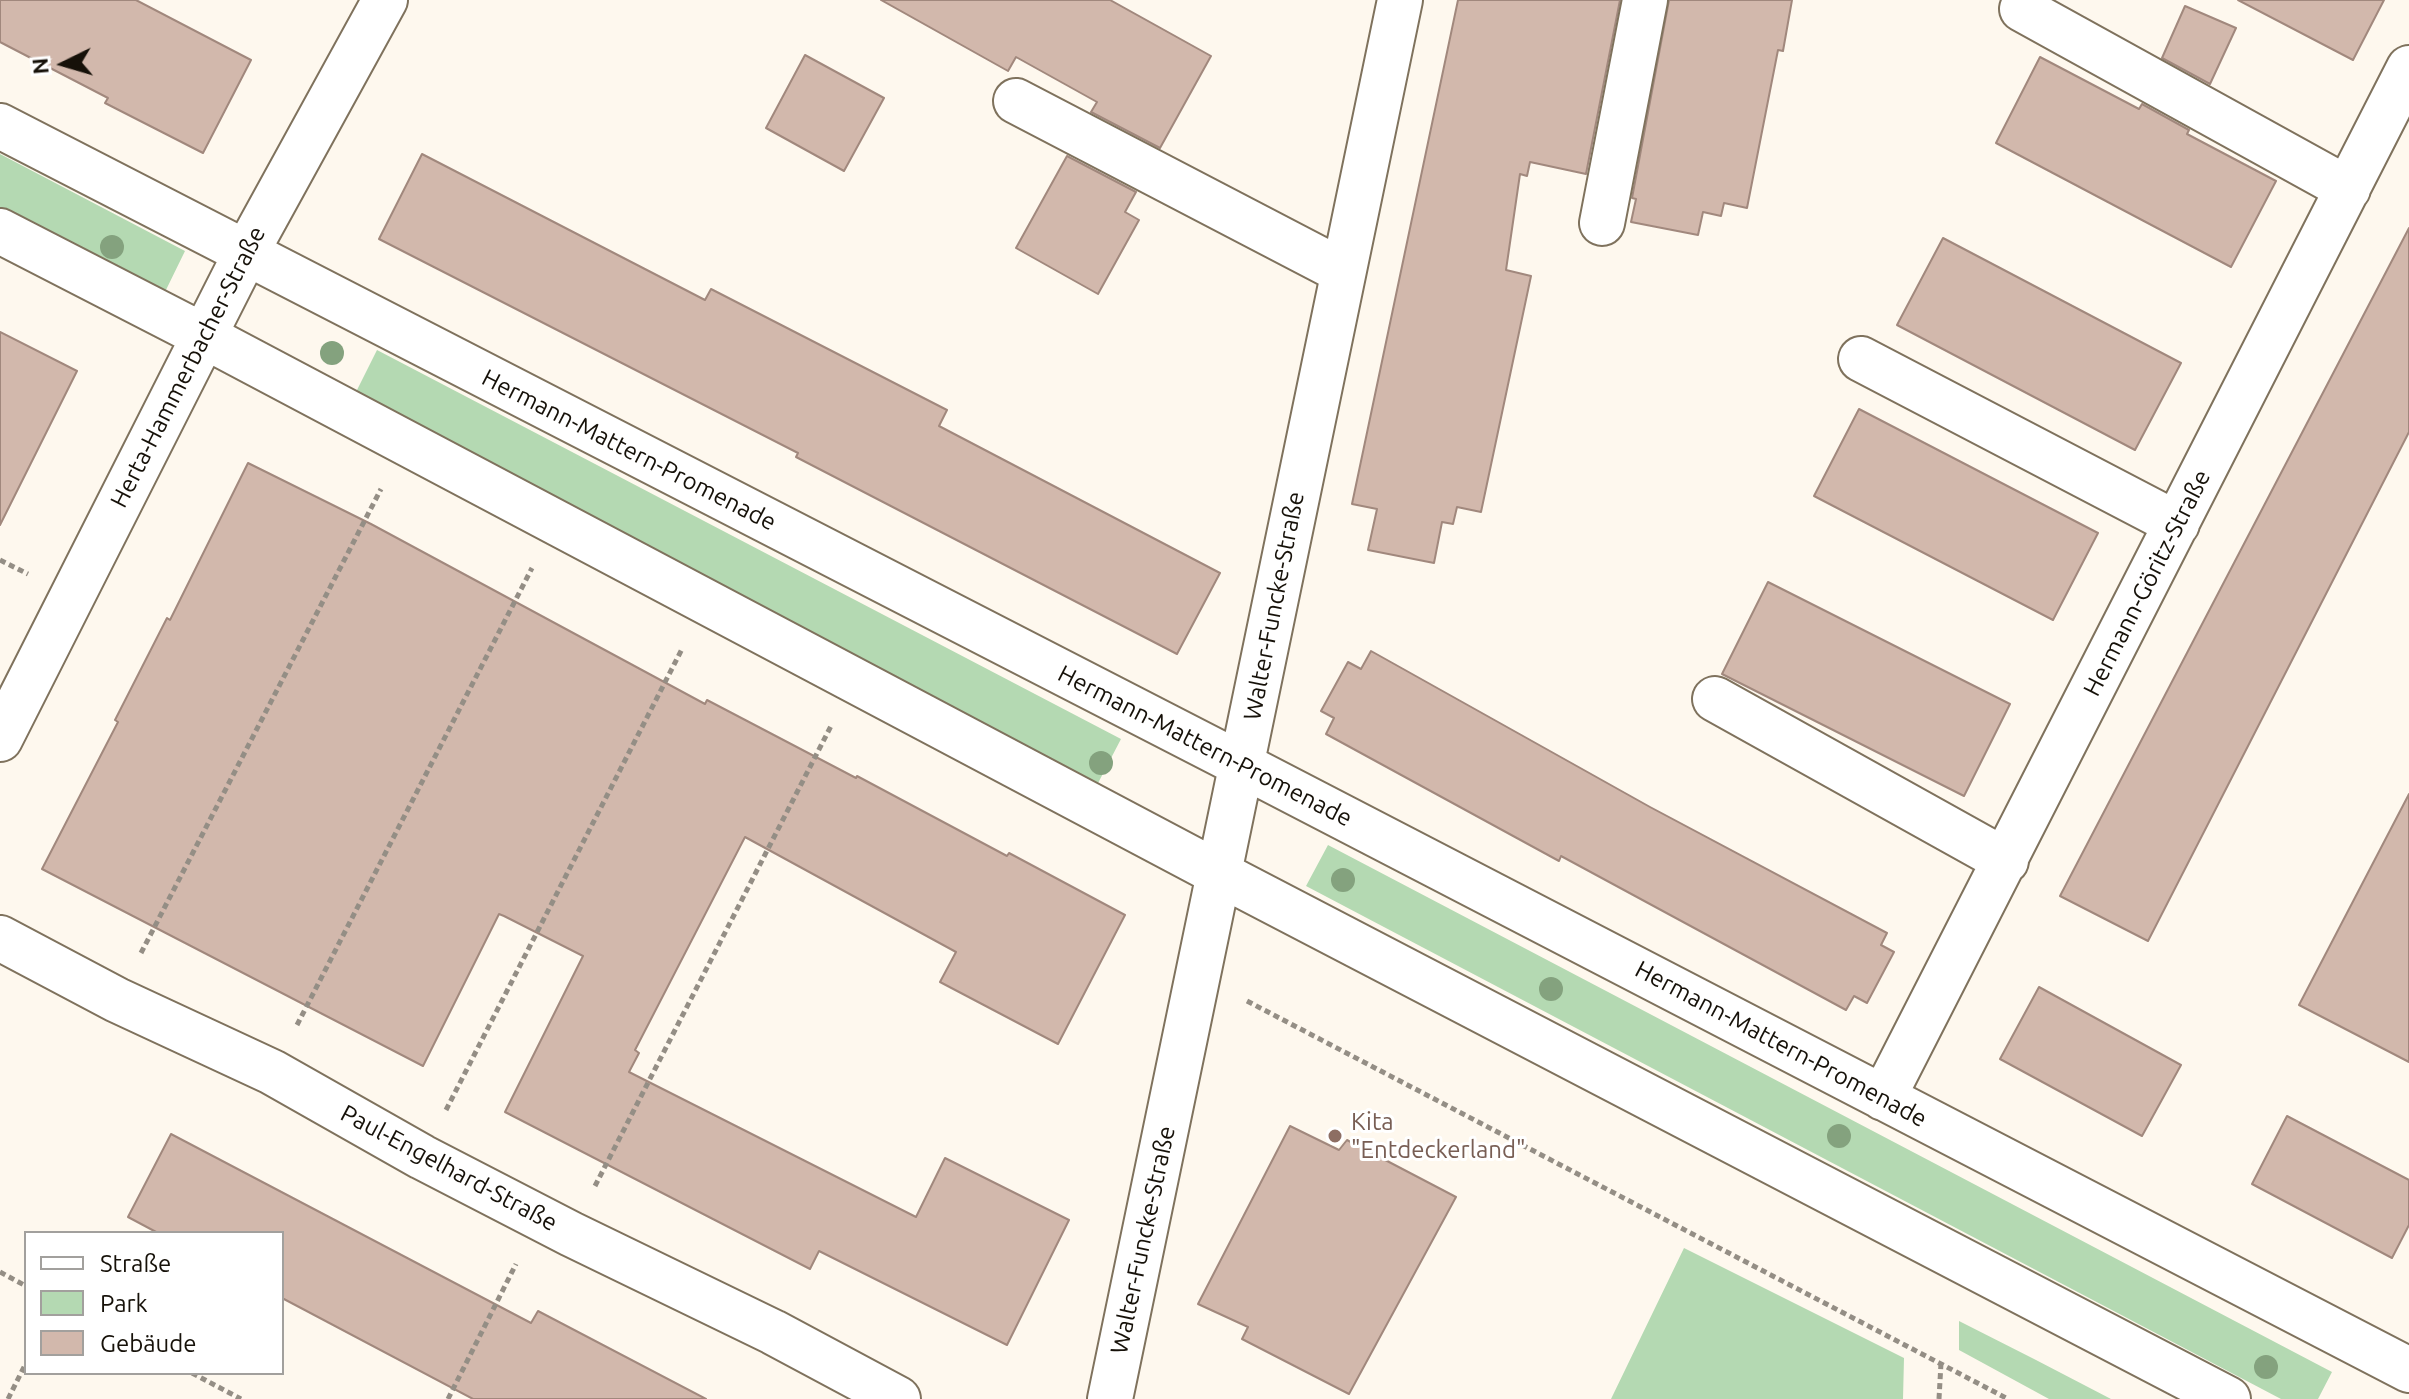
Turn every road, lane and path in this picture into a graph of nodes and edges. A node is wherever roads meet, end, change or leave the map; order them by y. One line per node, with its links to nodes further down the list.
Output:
1 (385, 0): 11 (street, Herta-Hammerbacher-Straße)
2 (1400, 0): 12 (street, Walter-Funcke-Straße)
3 (1645, 0): 9 (street)
4 (2022, 9): 8 (street)
5 (2409, 68): 8 (street, Hermann-Göritz-Straße)
6 (1016, 101): 12 (street)
7 (0, 126): 11 (street, Hermann-Mattern-Promenade)
8 (2348, 189): 17 (street, Hermann-Göritz-Straße)
9 (1602, 223)
10 (0, 231): 13 (street)
11 (246, 253): 13 (street, Herta-Hammerbacher-Straße); 22 (street, Hermann-Mattern-Promenade)
12 (1342, 271): 22 (street, Walter-Funcke-Straße)
13 (204, 336): 15 (street); 21 (street, Herta-Hammerbacher-Straße)
14 (1861, 359): 17 (street)
15 (405, 443): 16 (street); 27 (path)
16 (556, 522): 18 (street); 28 (path)
17 (2177, 524): 23 (street, Hermann-Göritz-Straße)
18 (706, 602): 19 (street); 30 (path)
19 (855, 680): 24 (street); 31 (path)
20 (1715, 699): 23 (street)
21 (0, 739)
22 (1242, 765): 24 (street, Walter-Funcke-Straße); 29 (street, Hermann-Mattern-Promenade)
23 (2006, 861): 29 (street, Hermann-Göritz-Straße)
24 (1220, 874): 26 (street, Walter-Funcke-Straße); 45 (street)
25 (0, 938): 27 (street, Paul-Engelhard-Straße)
26 (1199, 976): 34 (path); 42 (street, Walter-Funcke-Straße)
27 (117, 1000): 28 (street, Paul-Engelhard-Straße)
28 (272, 1072): 30 (street, Paul-Engelhard-Straße)
29 (1883, 1098): 37 (street, Hermann-Mattern-Promenade)
30 (422, 1157): 31 (street, Paul-Engelhard-Straße)
31 (555, 1226): 40 (path); 41 (street, Paul-Engelhard-Straße)
32 (0, 1272): 33 (path)
33 (24, 1285)
34 (1941, 1363): 43 (path); 44 (path)
35 (24, 1367): 38 (path)
36 (196, 1375): 39 (path)
37 (2404, 1375)
38 (8, 1399)
39 (241, 1399)
40 (448, 1399)
41 (898, 1399)
42 (1110, 1399)
43 (1939, 1399)
44 (2008, 1399)
45 (2228, 1399)

